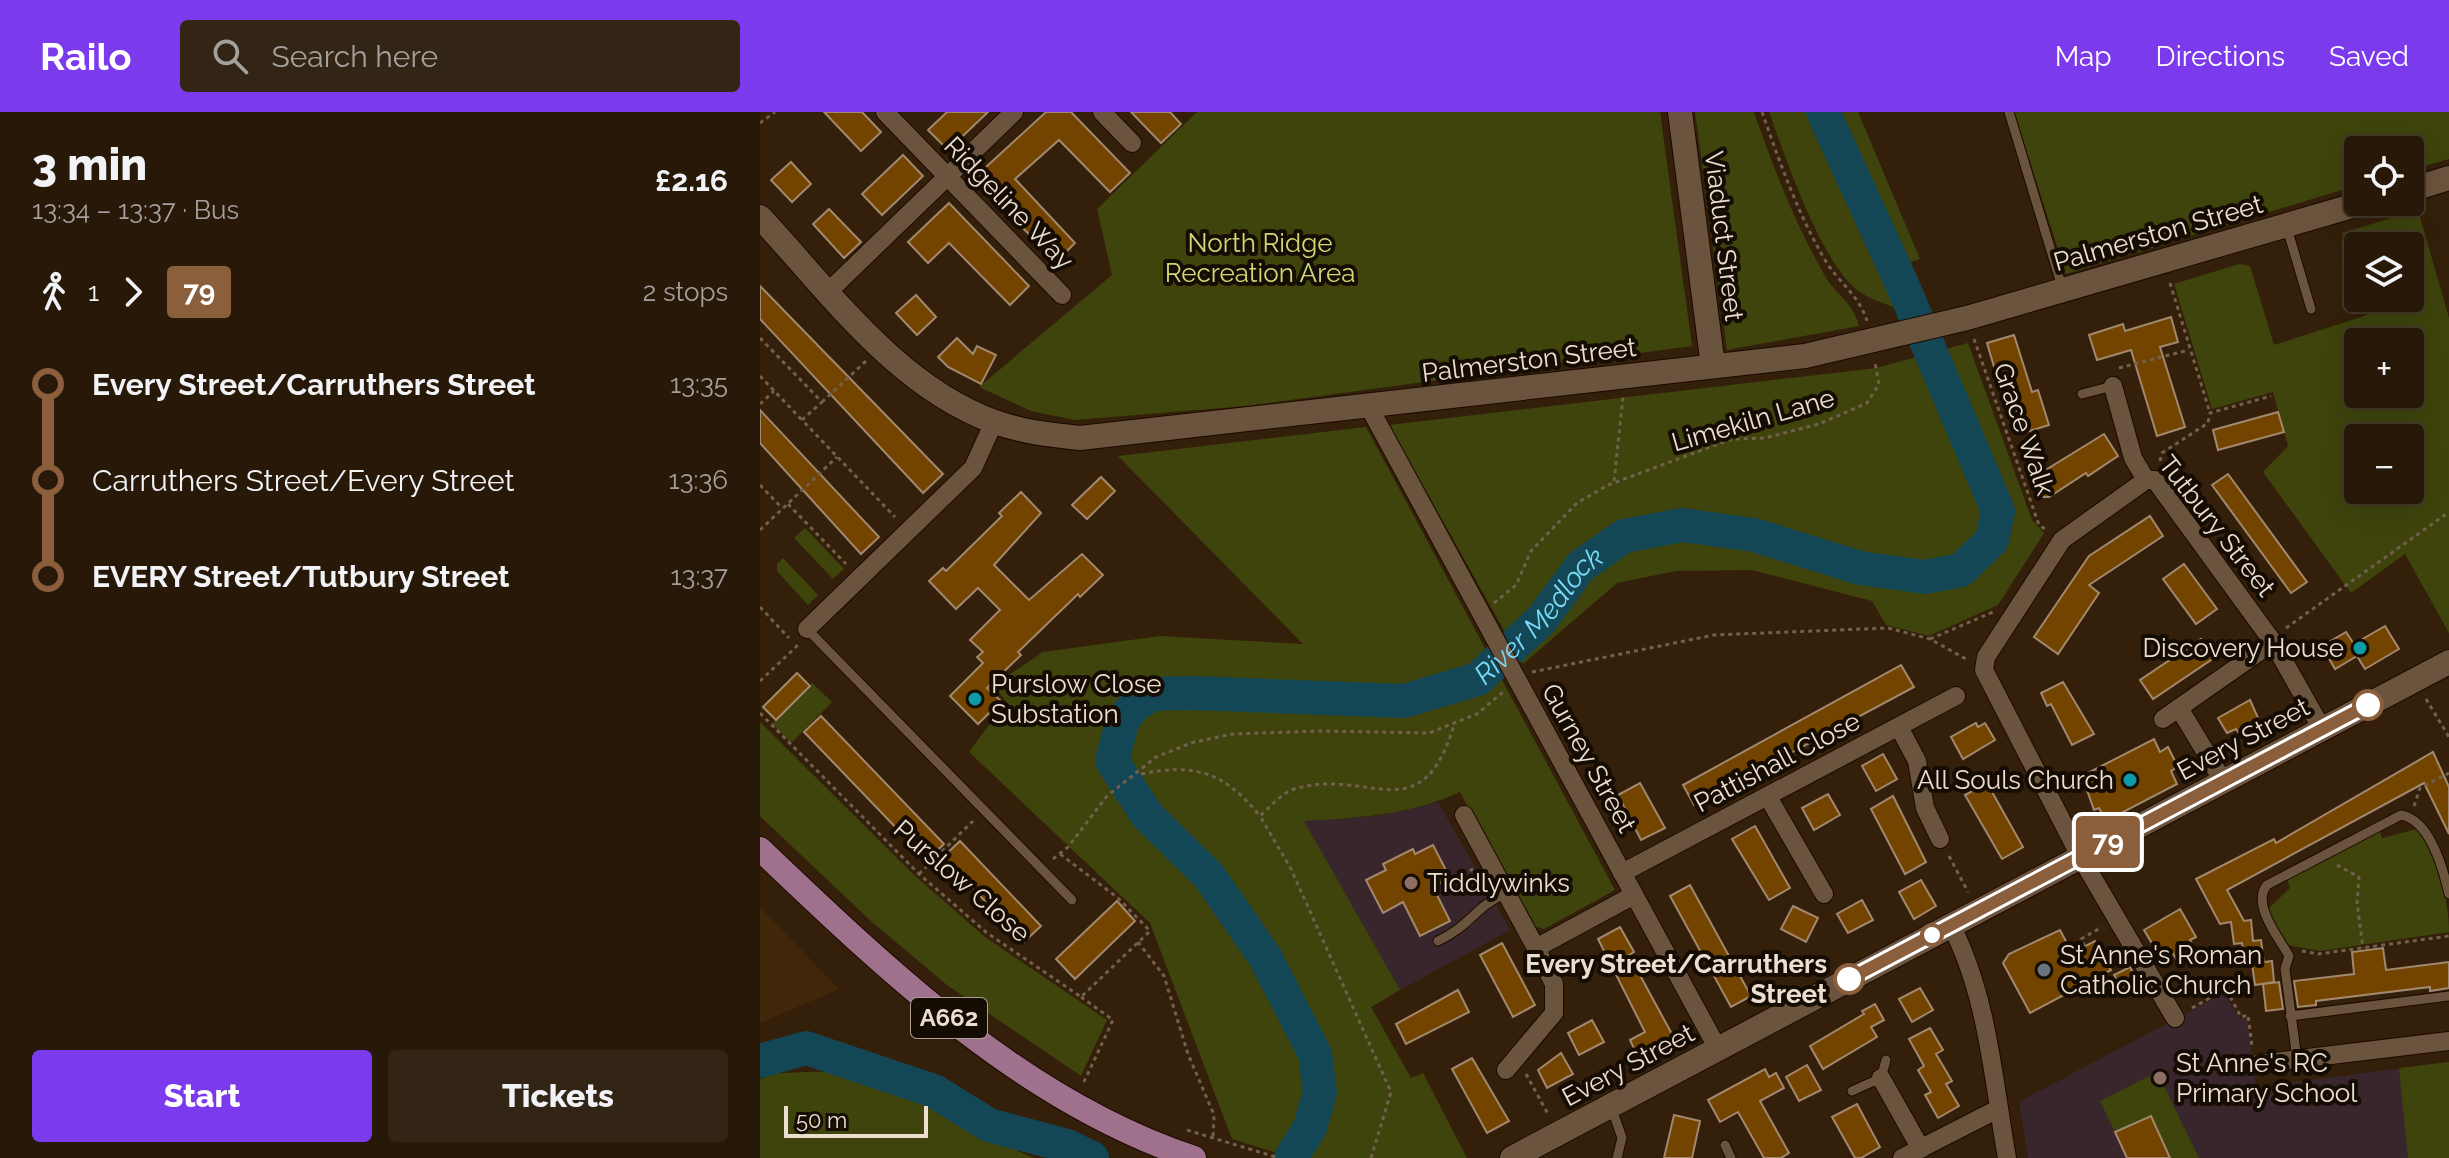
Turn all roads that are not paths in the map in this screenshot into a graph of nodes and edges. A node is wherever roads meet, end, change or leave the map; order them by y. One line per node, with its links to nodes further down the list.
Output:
1 (885, 112): 7 (street, Ridgeline Way)
2 (1014, 112): 7 (street)
3 (1102, 112): 6 (street)
4 (1680, 112): 17 (street, Viaduct Street)
5 (2009, 112): 13 (lane)
6 (1132, 143)
7 (948, 177): 14 (street); 15 (street, Ridgeline Way)
8 (2449, 178): 9 (street)
9 (2424, 186)
10 (2344, 208): 12 (street, Palmerston Street)
11 (760, 217): 14 (street, Palmerston Street)
12 (2286, 225): 13 (street, Palmerston Street); 16 (lane)
13 (2063, 290): 17 (street, Palmerston Street)
14 (829, 291): 21 (street, Palmerston Street)
15 (1062, 295)
16 (2311, 309)
17 (1713, 366): 20 (street, Palmerston Street)
18 (2113, 386): 19 (lane); 22 (street, Tutbury Street)
19 (2082, 394)
20 (1369, 407): 21 (street, Palmerston Street); 37 (street, Gurney Street)
21 (994, 422): 23 (street)
22 (2150, 480): 24 (street, Tutbury Street); 36 (street)
23 (809, 631): 42 (lane)
24 (2272, 640): 27 (street); 30 (street, Tutbury Street)
25 (2449, 662): 30 (street, Every Street)
26 (1956, 696): 29 (street, Pattishall Close)
27 (2179, 708): 28 (street); 31 (street)
28 (2163, 719)
29 (1899, 727): 32 (street, Pattishall Close); 34 (street)
30 (2322, 729): 31 (street, Every Street)
31 (2223, 781): 36 (street, Every Street)
32 (1768, 797): 37 (street, Pattishall Close); 39 (street)
33 (1464, 815): 38 (street)
34 (1940, 839)
35 (760, 849): 60 (main road, A662)
36 (2080, 856): 43 (street, Every Street); 48 (street)
37 (1622, 873): 41 (street, Gurney Street)
38 (1506, 893): 44 (lane); 45 (street)
39 (1824, 894)
40 (2449, 894): 47 (lane)
41 (1634, 895): 45 (street); 50 (street, Gurney Street)
42 (1072, 900)
43 (1951, 925): 50 (street, Every Street); 57 (street)
44 (1438, 941)
45 (1536, 948): 52 (street)
46 (2449, 996): 47 (lane)
47 (2290, 1016): 51 (lane)
48 (2175, 1018)
49 (2449, 1041): 51 (street)
50 (1718, 1049): 56 (street, Every Street)
51 (2297, 1059): 53 (street)
52 (1512, 1064)
53 (2257, 1064)
54 (1884, 1069): 55 (lane); 59 (street)
55 (1852, 1091)
56 (1610, 1106): 61 (street, Every Street); 62 (lane)
57 (1998, 1109): 59 (street); 65 (street)
58 (1725, 1145): 63 (lane)
59 (1921, 1149): 64 (street)
60 (1194, 1158)
61 (1512, 1158)
62 (1617, 1158)
63 (1731, 1158)
64 (1902, 1158)
65 (2007, 1158)

